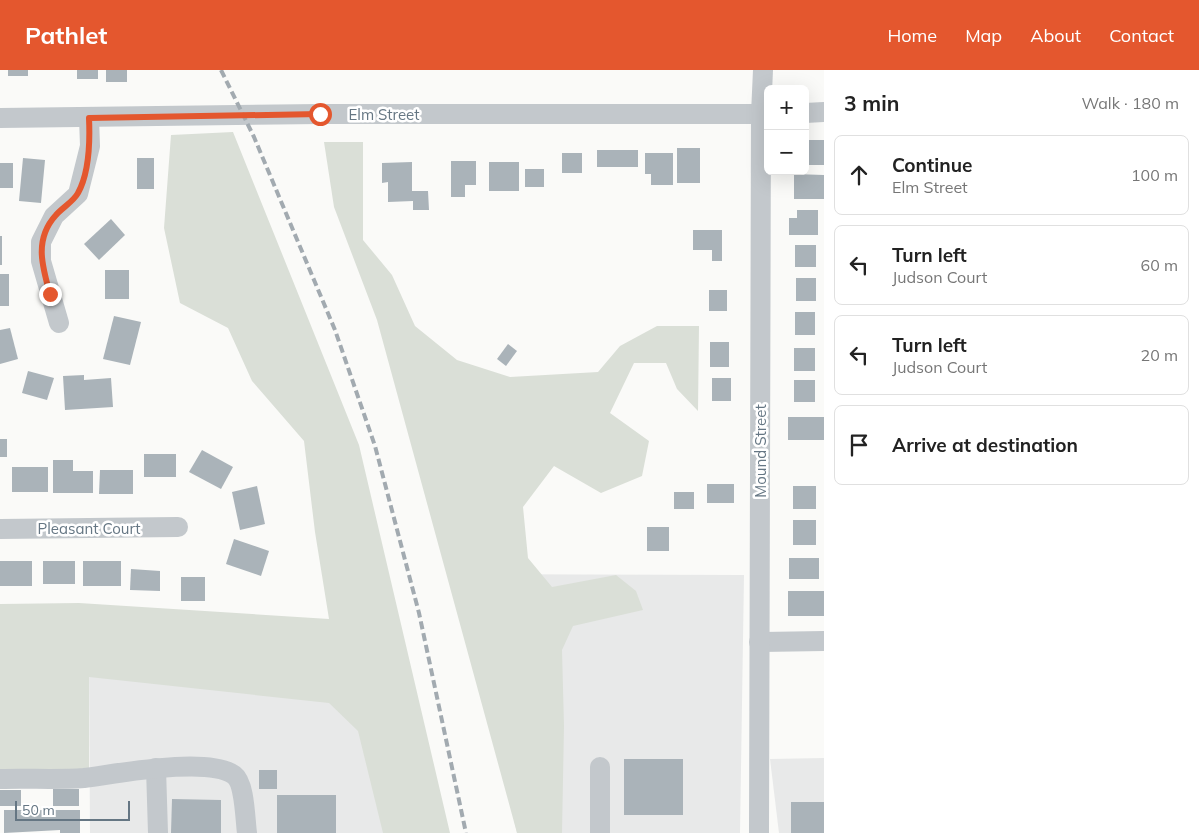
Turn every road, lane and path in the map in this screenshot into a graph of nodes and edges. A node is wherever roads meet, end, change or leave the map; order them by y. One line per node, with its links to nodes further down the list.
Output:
1 (763, 70): 4 (street, Mound Street)
2 (824, 112): 3 (street)
3 (809, 113)
4 (764, 114): 6 (street, Elm Street); 11 (street, Mound Street)
5 (0, 118): 6 (street, Elm Street)
6 (89, 118): 7 (street)
7 (59, 323)
8 (178, 527): 9 (street, Pleasant Court)
9 (0, 528)
10 (824, 641): 11 (street)
11 (759, 642): 18 (street, Mound Street)
12 (600, 767): 17 (street)
13 (156, 768): 14 (street); 15 (street); 16 (street)
14 (0, 779)
15 (158, 833)
16 (247, 833)
17 (600, 833)
18 (759, 833)

